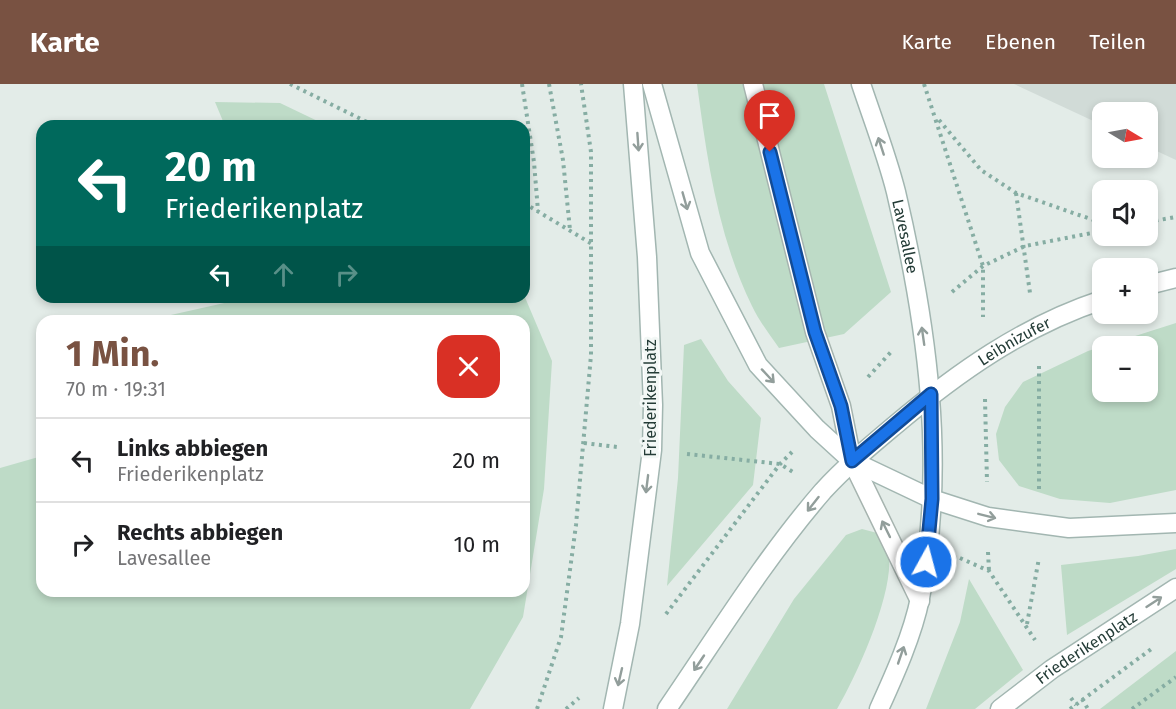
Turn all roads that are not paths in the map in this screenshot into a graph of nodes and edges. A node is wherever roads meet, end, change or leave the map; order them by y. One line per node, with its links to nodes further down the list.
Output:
1 (633, 84): 14 (main road, Friederikenplatz, one-way to 14)
2 (652, 84): 9 (main road, one-way to 9)
3 (753, 84): 9 (main road)
4 (861, 84): 8 (main road, Lavesallee, one-way to 4)
5 (1176, 278): 6 (main road)
6 (1158, 282)
7 (1092, 303): 8 (main road, Leibnizufer)
8 (931, 394): 9 (main road); 10 (main road)
9 (852, 461): 10 (main road); 13 (main road, one-way to 9); 15 (main road, one-way to 15)
10 (932, 499): 11 (main road); 13 (main road)
11 (1176, 523)
12 (1176, 588): 17 (main road, Friederikenplatz, one-way to 12)
13 (920, 601): 16 (main road, one-way to 13)
14 (613, 709)
15 (667, 709)
16 (879, 709)
17 (1000, 709)

